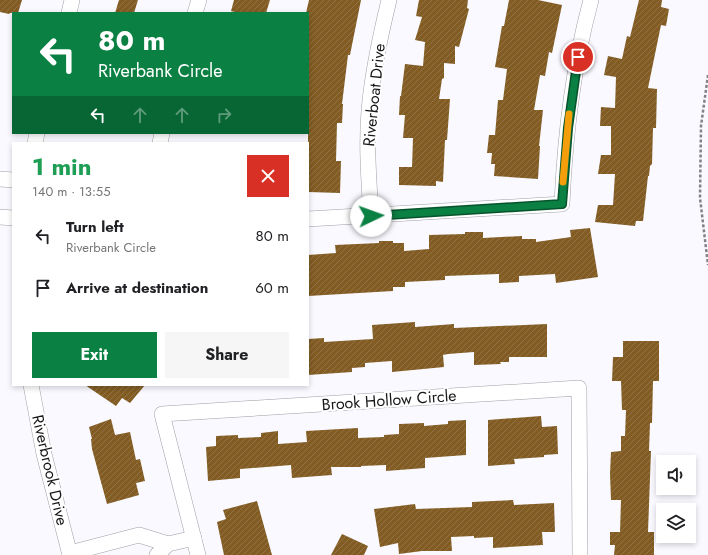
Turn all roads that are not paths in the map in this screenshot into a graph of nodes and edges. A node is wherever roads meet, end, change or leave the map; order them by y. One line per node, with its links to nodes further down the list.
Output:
1 (72, 0): 5 (street)
2 (199, 0): 6 (street)
3 (389, 0): 9 (street, Riverboat Drive)
4 (591, 0): 9 (street)
5 (69, 12)
6 (195, 12)
7 (0, 179): 8 (street)
8 (12, 180)
9 (371, 216): 12 (street)
10 (0, 217): 11 (street)
11 (12, 218)
12 (309, 219)
13 (31, 386): 16 (street, Riverbrook Drive)
14 (194, 538): 15 (street); 18 (street, Brook Hollow Circle); 19 (street, Brook Hollow Circle)
15 (168, 544): 16 (street); 17 (street)
16 (70, 554)
17 (157, 555)
18 (198, 555)
19 (580, 555)

